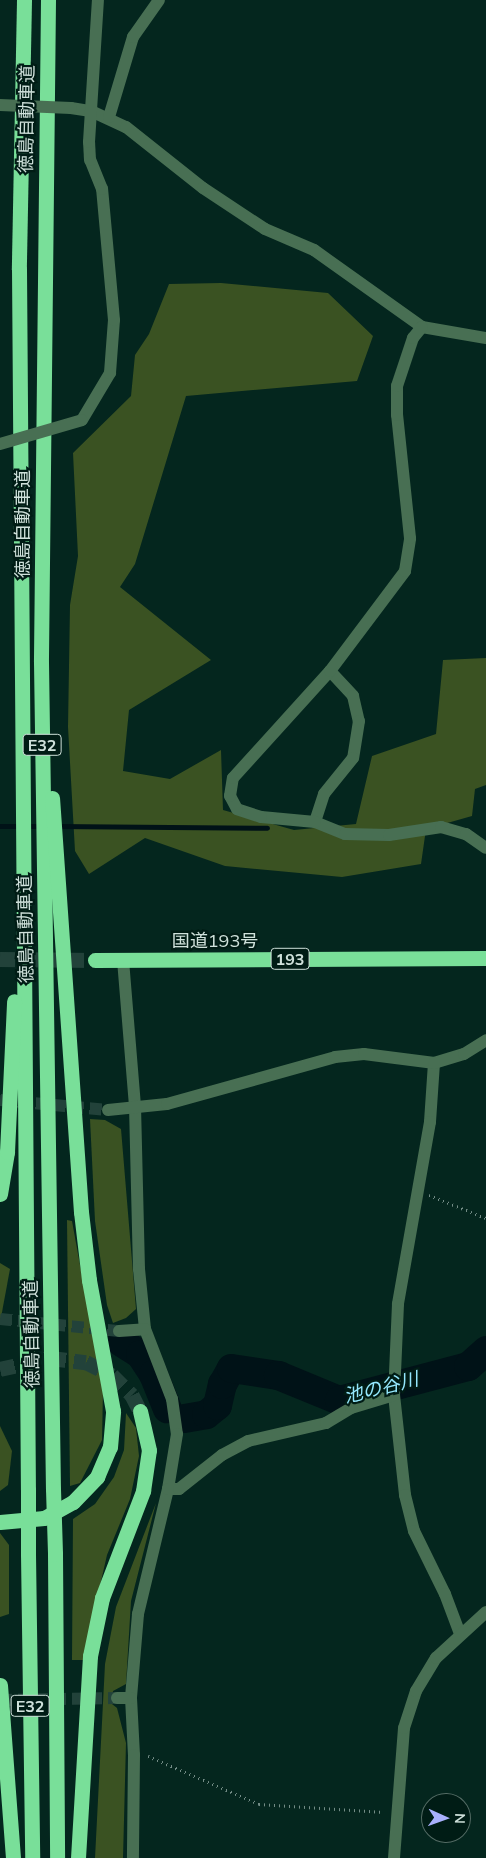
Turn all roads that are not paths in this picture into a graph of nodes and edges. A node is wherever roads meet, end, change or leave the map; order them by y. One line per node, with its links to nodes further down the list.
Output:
1 (24, 0): 14 (highway, 徳島自動車道 / E32)
2 (48, 0): 11 (highway, 徳島自動車道 / E32)
3 (98, 0): 6 (street)
4 (159, 0): 7 (street)
5 (0, 105): 6 (street, bridge)
6 (91, 111): 7 (street); 10 (street, bridge)
7 (109, 117): 8 (street)
8 (422, 327): 9 (street); 12 (street)
9 (486, 338)
10 (0, 444)
11 (41, 662): 29 (highway); 37 (highway, 徳島自動車道 / E32, bridge)
12 (330, 670): 13 (street); 13 (street)
13 (316, 822): 15 (street)
14 (21, 844): 23 (highway); 36 (highway, 徳島自動車道 / E32, bridge)
15 (486, 848)
16 (486, 958): 18 (highway, 国道193号 / 193)
17 (95, 960): 18 (highway, 国道193号 / 193)
18 (123, 960): 21 (street)
19 (486, 1040): 20 (street)
20 (434, 1063): 21 (street); 26 (street)
21 (135, 1106): 22 (street); 24 (street)
22 (108, 1110)
23 (0, 1194)
24 (145, 1329): 25 (street); 28 (street)
25 (119, 1331)
26 (394, 1389): 28 (street); 31 (street)
27 (140, 1411): 38 (highway)
28 (168, 1489): 34 (street)
29 (0, 1522)
30 (486, 1612): 31 (street)
31 (460, 1634): 40 (street)
32 (0, 1685): 35 (highway)
33 (117, 1698): 34 (street)
34 (131, 1698): 39 (street)
35 (13, 1858)
36 (32, 1858)
37 (57, 1858)
38 (78, 1858)
39 (132, 1858)
40 (394, 1858)

